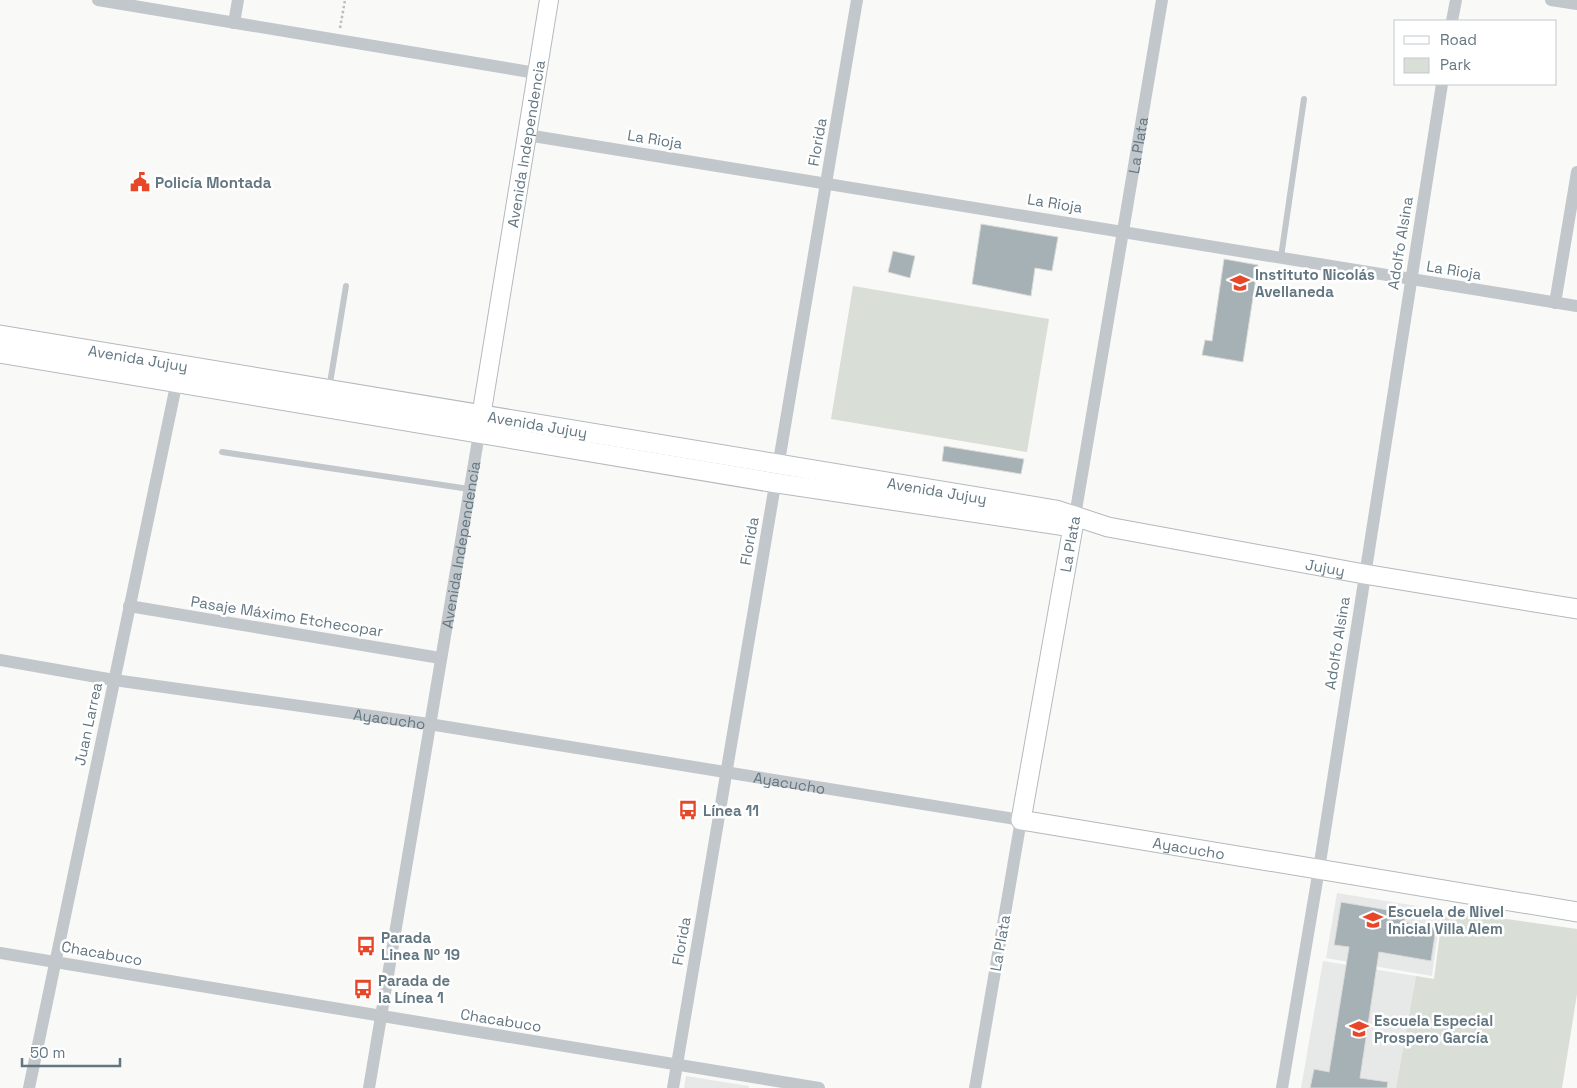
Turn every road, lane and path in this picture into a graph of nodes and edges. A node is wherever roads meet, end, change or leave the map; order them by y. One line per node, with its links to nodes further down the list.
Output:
1 (98, 0): 11 (street)
2 (238, 0): 11 (street)
3 (345, 0): 12 (path)
4 (549, 0): 13 (main road, Avenida Independencia)
5 (857, 0): 18 (street, Florida)
6 (1162, 0): 19 (street, La Plata)
7 (1456, 0): 10 (street)
8 (1551, 0): 9 (street)
9 (1577, 4)
10 (1452, 20)
11 (234, 23): 12 (street)
12 (338, 41): 13 (street)
13 (536, 73): 16 (main road, Avenida Independencia)
14 (1442, 85): 21 (street, Adolfo Alsina)
15 (1304, 99): 20 (lane)
16 (527, 135): 18 (street, La Rioja); 29 (main road, Avenida Independencia)
17 (1577, 172): 23 (street)
18 (826, 184): 19 (street, La Rioja); 32 (street, Florida)
19 (1124, 231): 20 (street, La Rioja); 35 (street, La Plata)
20 (1281, 257): 21 (street, La Rioja)
21 (1410, 279): 23 (street, La Rioja); 36 (street, Adolfo Alsina)
22 (346, 286): 28 (lane)
23 (1555, 303): 24 (street, La Rioja)
24 (1577, 306)
25 (0, 335): 27 (main road, Avenida Jujuy)
26 (0, 353): 27 (main road, Avenida Jujuy)
27 (178, 374): 28 (main road, Avenida Jujuy); 30 (main road, Avenida Jujuy); 37 (street, Juan Larrea)
28 (329, 390): 29 (main road, Avenida Jujuy)
29 (482, 414): 30 (main road, Avenida Independencia); 32 (main road, Avenida Jujuy)
30 (479, 434): 33 (main road, Avenida Jujuy); 34 (street, Avenida Independencia)
31 (222, 452): 34 (lane)
32 (779, 464): 33 (street, Florida); 35 (main road, Avenida Jujuy)
33 (776, 483): 35 (main road, Avenida Jujuy); 43 (street, Florida)
34 (469, 489): 39 (street, Avenida Independencia)
35 (1074, 521): 36 (main road, Jujuy); 44 (main road, La Plata)
36 (1364, 574): 38 (main road, Jujuy); 45 (street, Adolfo Alsina)
37 (128, 606): 39 (street, Pasaje Máximo Etchecopar); 41 (street, Juan Larrea)
38 (1577, 609)
39 (440, 658): 42 (street, Avenida Independencia)
40 (0, 660): 41 (street, Ayacucho)
41 (114, 680): 42 (street, Ayacucho); 48 (street, Juan Larrea)
42 (429, 724): 43 (street, Ayacucho); 49 (street, Avenida Independencia)
43 (727, 773): 44 (street, Ayacucho); 50 (street, Florida)
44 (1021, 820): 45 (main road, Ayacucho); 55 (street, La Plata)
45 (1319, 868): 46 (main road, Ayacucho); 56 (street, Adolfo Alsina)
46 (1577, 912)
47 (0, 953): 48 (street, Chacabuco)
48 (54, 961): 49 (street, Chacabuco); 51 (street, Juan Larrea)
49 (380, 1016): 50 (street, Chacabuco); 52 (street, Avenida Independencia)
50 (676, 1065): 53 (street, Florida); 54 (street, Chacabuco)
51 (28, 1088)
52 (369, 1088)
53 (673, 1088)
54 (819, 1088)
55 (975, 1088)
56 (1282, 1088)

